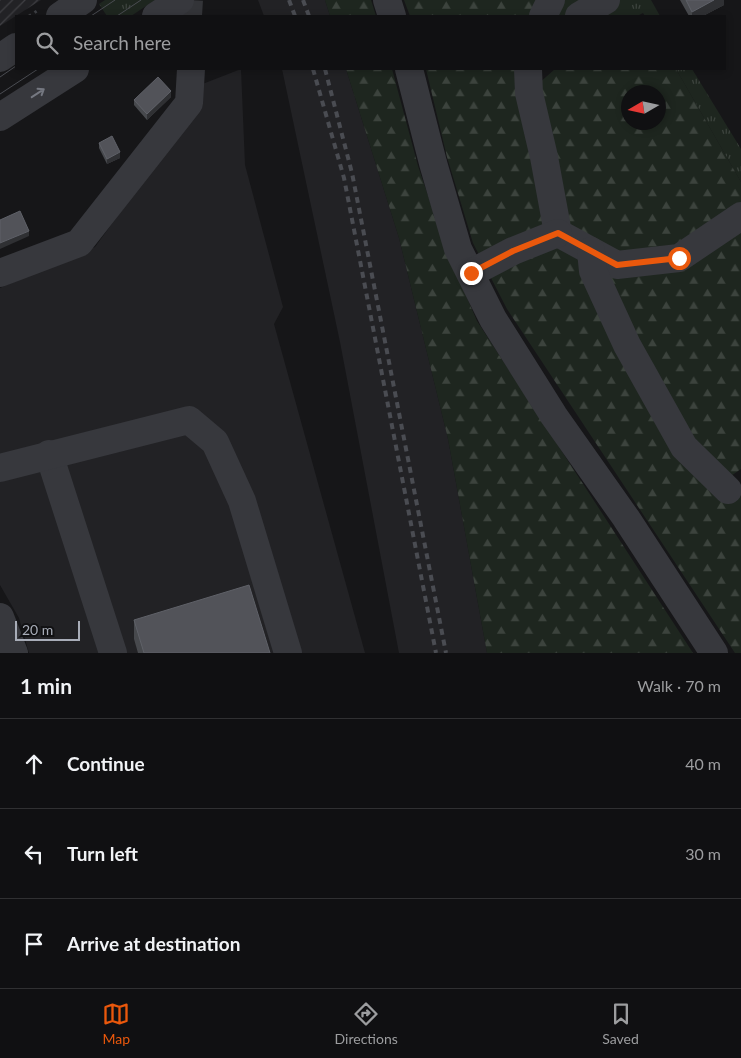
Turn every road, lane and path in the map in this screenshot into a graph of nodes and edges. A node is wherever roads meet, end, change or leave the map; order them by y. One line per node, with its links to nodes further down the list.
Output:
1 (83, 0): 6 (street)
2 (180, 0): 7 (street)
3 (386, 0): 8 (street)
4 (551, 0): 9 (street)
5 (606, 0): 10 (street)
6 (61, 15)
7 (158, 15)
8 (392, 15)
9 (544, 15)
10 (581, 15)
11 (15, 48): 12 (street)
12 (0, 58)
13 (73, 70): 17 (street, one-way to 13)
14 (191, 70): 21 (street)
15 (408, 70): 22 (street)
16 (528, 70): 19 (street)
17 (0, 117)
18 (741, 216): 20 (street)
19 (558, 233): 20 (street); 22 (street)
20 (591, 251): 25 (street)
21 (0, 273)
22 (471, 273): 30 (street)
23 (49, 454): 24 (street); 28 (street); 29 (street)
24 (0, 468)
25 (737, 493)
26 (0, 617): 27 (street)
27 (14, 653)
28 (113, 653)
29 (288, 653)
30 (714, 653)

